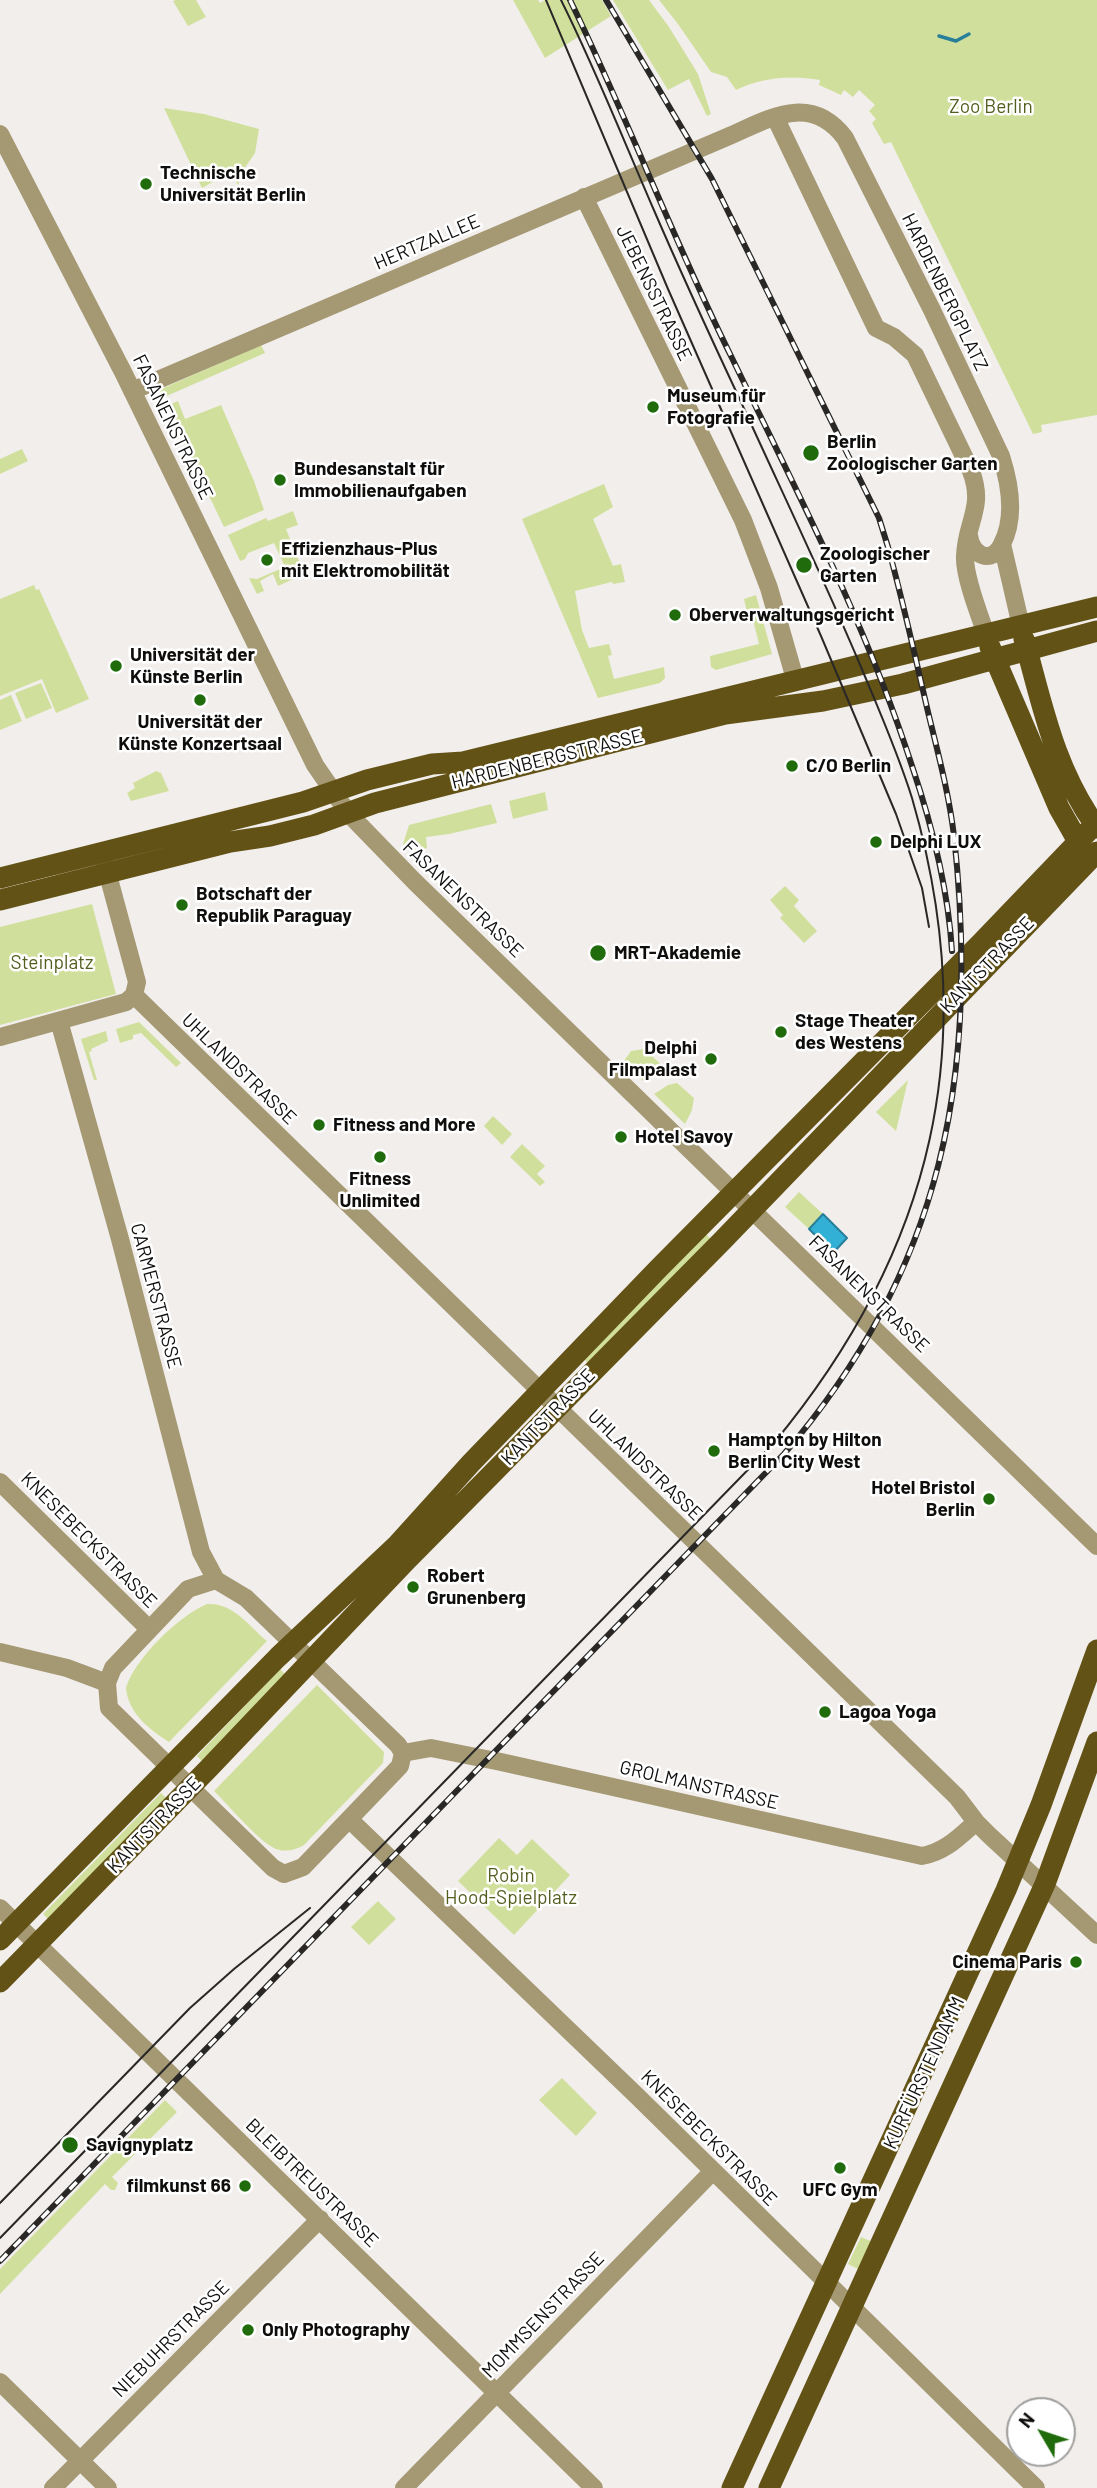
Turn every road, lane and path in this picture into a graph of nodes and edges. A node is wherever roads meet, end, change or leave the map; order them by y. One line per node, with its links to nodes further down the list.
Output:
1 (775, 117): 2 (street, HARDENBERGPLATZ); 6 (street); 7 (street, HARDENBERGPLATZ)
2 (739, 131): 4 (street, HERTZALLEE)
3 (0, 134): 5 (street, FASANENSTRASSE)
4 (584, 197): 5 (street, HERTZALLEE); 14 (street, JEBENSSTRASSE)
5 (132, 391): 15 (street, FASANENSTRASSE)
6 (969, 535): 7 (street); 11 (street)
7 (1002, 544): 9 (street, HARDENBERGPLATZ)
8 (1097, 607): 9 (main road, HARDENBERGSTRASSE)
9 (1021, 626): 11 (main road, HARDENBERGSTRASSE); 12 (main road)
10 (1097, 631): 12 (main road, HARDENBERGSTRASSE)
11 (986, 635): 13 (main road); 14 (main road, HARDENBERGSTRASSE)
12 (1027, 650): 13 (main road, HARDENBERGSTRASSE); 17 (main road)
13 (993, 659): 16 (main road, HARDENBERGSTRASSE); 18 (main road)
14 (795, 679): 15 (main road, HARDENBERGSTRASSE)
15 (332, 791): 16 (street, FASANENSTRASSE); 20 (main road, HARDENBERGSTRASSE)
16 (348, 813): 20 (main road, HARDENBERGSTRASSE); 26 (street, FASANENSTRASSE)
17 (1096, 825): 18 (main road, KANTSTRASSE)
18 (1077, 842): 19 (main road); 26 (main road, KANTSTRASSE)
19 (1095, 861): 27 (main road, KANTSTRASSE)
20 (105, 863): 21 (main road, HARDENBERGSTRASSE); 22 (main road, HARDENBERGSTRASSE); 23 (street)
21 (0, 878)
22 (0, 900)
23 (134, 995): 24 (street); 28 (street, UHLANDSTRASSE)
24 (59, 1021): 25 (street); 32 (street, CARMERSTRASSE)
25 (0, 1037)
26 (733, 1193): 27 (street, FASANENSTRASSE); 28 (main road, KANTSTRASSE)
27 (751, 1210): 29 (main road, KANTSTRASSE); 31 (street, FASANENSTRASSE)
28 (540, 1391): 29 (street, UHLANDSTRASSE); 34 (main road, KANTSTRASSE)
29 (557, 1408): 37 (main road, KANTSTRASSE); 44 (street, UHLANDSTRASSE)
30 (0, 1482): 33 (street, KNESEBECKSTRASSE)
31 (1097, 1546)
32 (216, 1580): 33 (street); 34 (street)
33 (149, 1629): 38 (street)
34 (292, 1644): 37 (street); 41 (main road, KANTSTRASSE)
35 (1097, 1650): 45 (main road, KURFÜRSTENDAMM)
36 (0, 1652): 38 (street)
37 (311, 1662): 40 (street); 42 (main road, KANTSTRASSE)
38 (107, 1683): 41 (street)
39 (1097, 1742): 46 (main road, KURFÜRSTENDAMM)
40 (403, 1753): 43 (street); 44 (street, GROLMANSTRASSE)
41 (170, 1769): 42 (street); 48 (main road, KANTSTRASSE)
42 (190, 1788): 43 (street); 51 (main road, KANTSTRASSE)
43 (350, 1820): 53 (street, KNESEBECKSTRASSE)
44 (976, 1822): 45 (street, UHLANDSTRASSE)
45 (1018, 1863): 46 (street, UHLANDSTRASSE); 55 (main road, KURFÜRSTENDAMM)
46 (1045, 1884): 49 (street, UHLANDSTRASSE); 56 (main road, KURFÜRSTENDAMM)
47 (0, 1908): 48 (street, BLEIBTREUSTRASSE)
48 (16, 1924): 50 (main road, KANTSTRASSE); 51 (street, BLEIBTREUSTRASSE)
49 (1097, 1935)
50 (0, 1940)
51 (37, 1944): 52 (main road, KANTSTRASSE); 54 (street, BLEIBTREUSTRASSE)
52 (0, 1982)
53 (713, 2171): 55 (street, KNESEBECKSTRASSE); 58 (street, MOMMSENSTRASSE)
54 (320, 2220): 58 (street, BLEIBTREUSTRASSE); 59 (street, NIEBUHRSTRASSE)
55 (827, 2285): 56 (street, KNESEBECKSTRASSE); 64 (main road, KURFÜRSTENDAMM)
56 (852, 2309): 65 (main road, KURFÜRSTENDAMM); 66 (street, KNESEBECKSTRASSE)
57 (0, 2382): 59 (street)
58 (497, 2393): 62 (street, MOMMSENSTRASSE); 63 (street, BLEIBTREUSTRASSE)
59 (80, 2460): 60 (street, NIEBUHRSTRASSE); 61 (street)
60 (53, 2488)
61 (108, 2488)
62 (404, 2488)
63 (594, 2488)
64 (732, 2488)
65 (769, 2488)
66 (1037, 2488)

